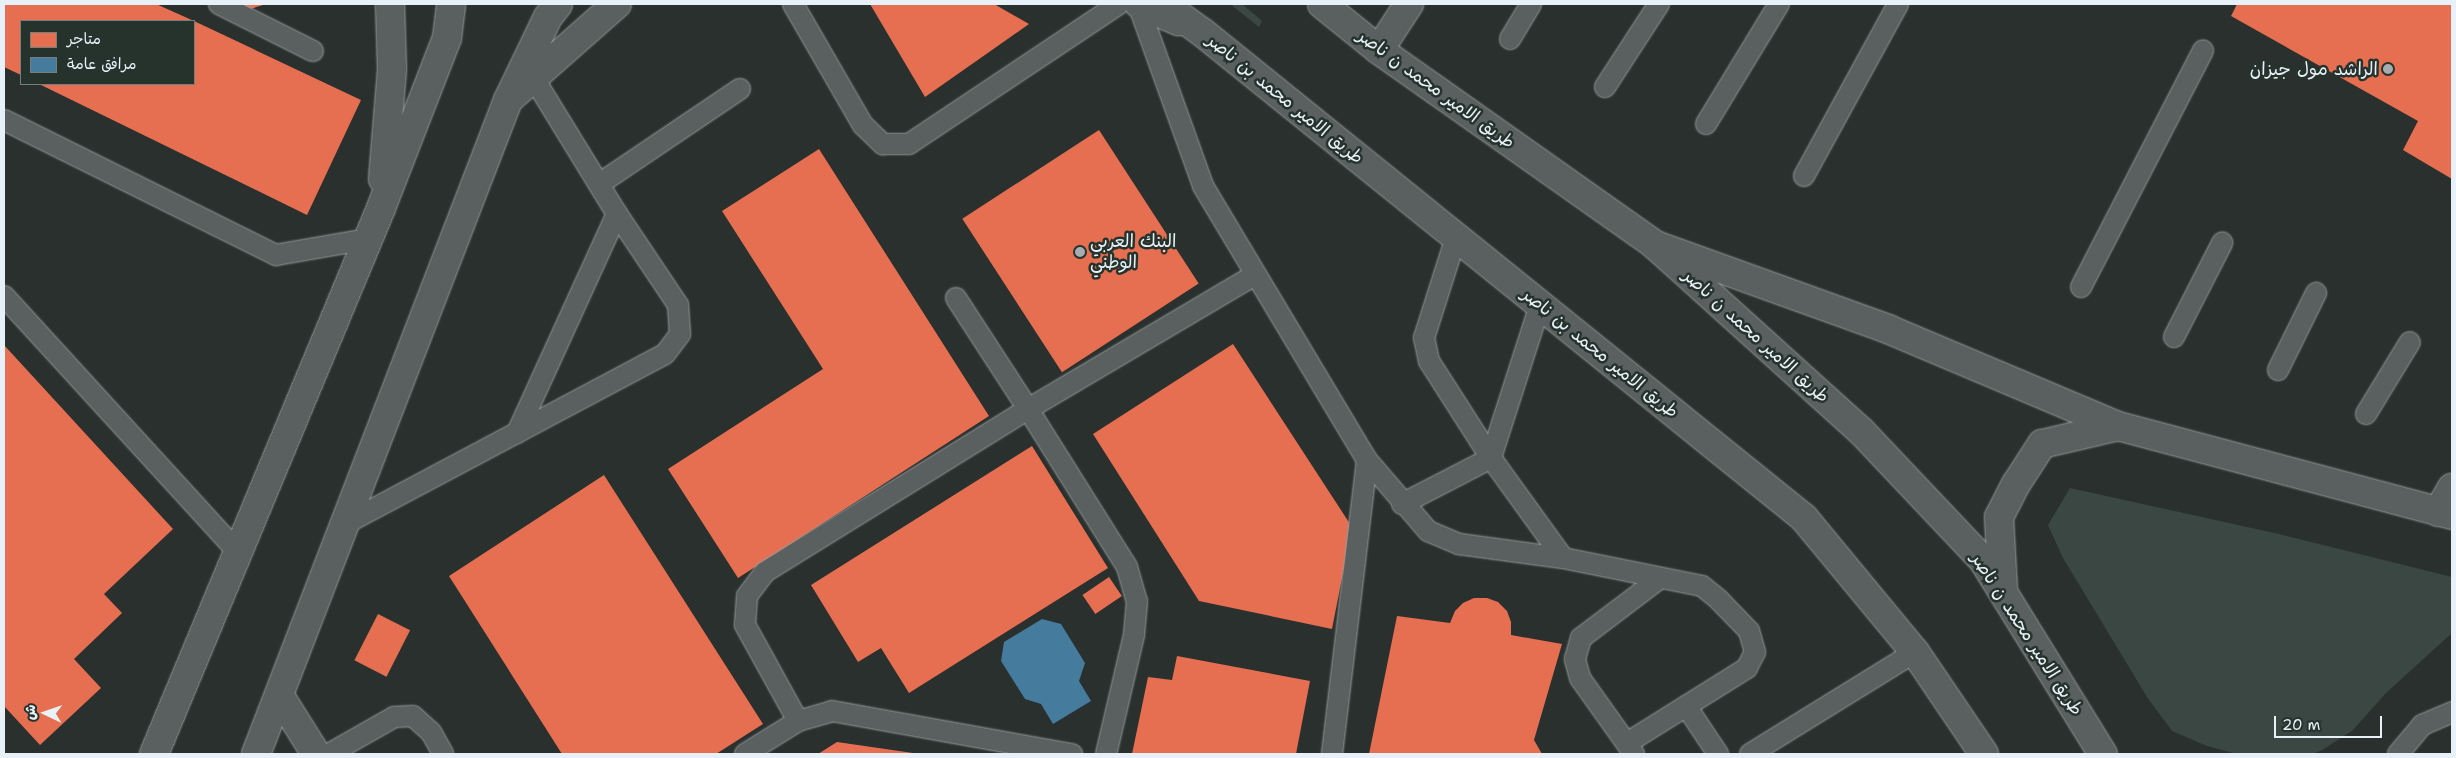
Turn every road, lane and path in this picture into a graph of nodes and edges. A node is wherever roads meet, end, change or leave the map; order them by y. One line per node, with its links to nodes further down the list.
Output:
1 (219, 4): 19 (lane)
2 (390, 4): 29 (street)
3 (451, 4): 29 (street)
4 (558, 4): 24 (street)
5 (618, 4): 21 (street)
6 (793, 4): 7 (lane)
7 (1119, 4)
8 (1138, 4): 16 (street); 35 (lane)
9 (1162, 4): 16 (street, طريق الامير محمد بن ناصر)
10 (1322, 4): 18 (street, طريق الامير محمد ن ناصر)
11 (1408, 4): 18 (street)
12 (1531, 4): 17 (lane)
13 (1659, 4): 22 (lane)
14 (1779, 4): 26 (lane)
15 (1898, 4): 27 (lane)
16 (1202, 32): 31 (street, طريق الامير محمد بن ناصر)
17 (1510, 39)
18 (1379, 50): 34 (street, طريق الامير محمد ن ناصر)
19 (313, 51)
20 (2203, 51): 36 (lane)
21 (533, 77): 24 (street); 28 (lane)
22 (1605, 87)
23 (740, 89): 28 (lane)
24 (508, 100): 53 (street)
25 (4, 120): 32 (lane)
26 (1706, 124)
27 (1804, 176)
28 (599, 184): 30 (lane)
29 (381, 208): 32 (street)
30 (617, 214): 47 (lane); 47 (lane)
31 (1456, 237): 40 (street, طريق الامير محمد بن ناصر); 48 (lane)
32 (368, 239): 54 (street)
33 (2222, 243): 41 (lane)
34 (1655, 246): 46 (street); 57 (street, طريق الامير محمد ن ناصر)
35 (1255, 275): 44 (lane); 49 (lane)
36 (2081, 287)
37 (2316, 293): 43 (lane)
38 (4, 296): 54 (lane)
39 (956, 298): 44 (lane)
40 (1540, 305): 48 (lane); 58 (street, طريق الامير محمد بن ناصر)
41 (2174, 337)
42 (2410, 342): 45 (lane)
43 (2278, 370)
44 (1028, 409): 62 (lane); 72 (lane)
45 (2366, 414)
46 (2118, 426): 52 (street); 57 (street)
47 (517, 433): 53 (lane)
48 (1491, 458): 51 (lane); 55 (lane)
49 (1366, 460): 51 (lane); 73 (lane)
50 (2452, 488): 52 (street)
51 (1402, 504): 55 (lane)
52 (2445, 514)
53 (345, 524): 59 (street)
54 (239, 553): 65 (street)
55 (1564, 558): 56 (lane)
56 (1659, 579): 60 (lane); 63 (lane)
57 (2004, 593): 64 (street, طريق الامير محمد ن ناصر)
58 (1915, 652): 75 (lane); 76 (street, طريق الامير محمد بن ناصر)
59 (279, 695): 66 (street); 67 (street)
60 (1686, 706): 63 (lane); 74 (lane)
61 (2452, 712): 77 (lane)
62 (798, 721): 70 (lane); 71 (lane)
63 (1630, 749)
64 (2105, 751)
65 (154, 754)
66 (256, 754)
67 (316, 754)
68 (329, 754): 69 (lane)
69 (443, 754)
70 (745, 754)
71 (1072, 754)
72 (1106, 754)
73 (1332, 754)
74 (1718, 754)
75 (1750, 754)
76 (1984, 754)
77 (2398, 754)

